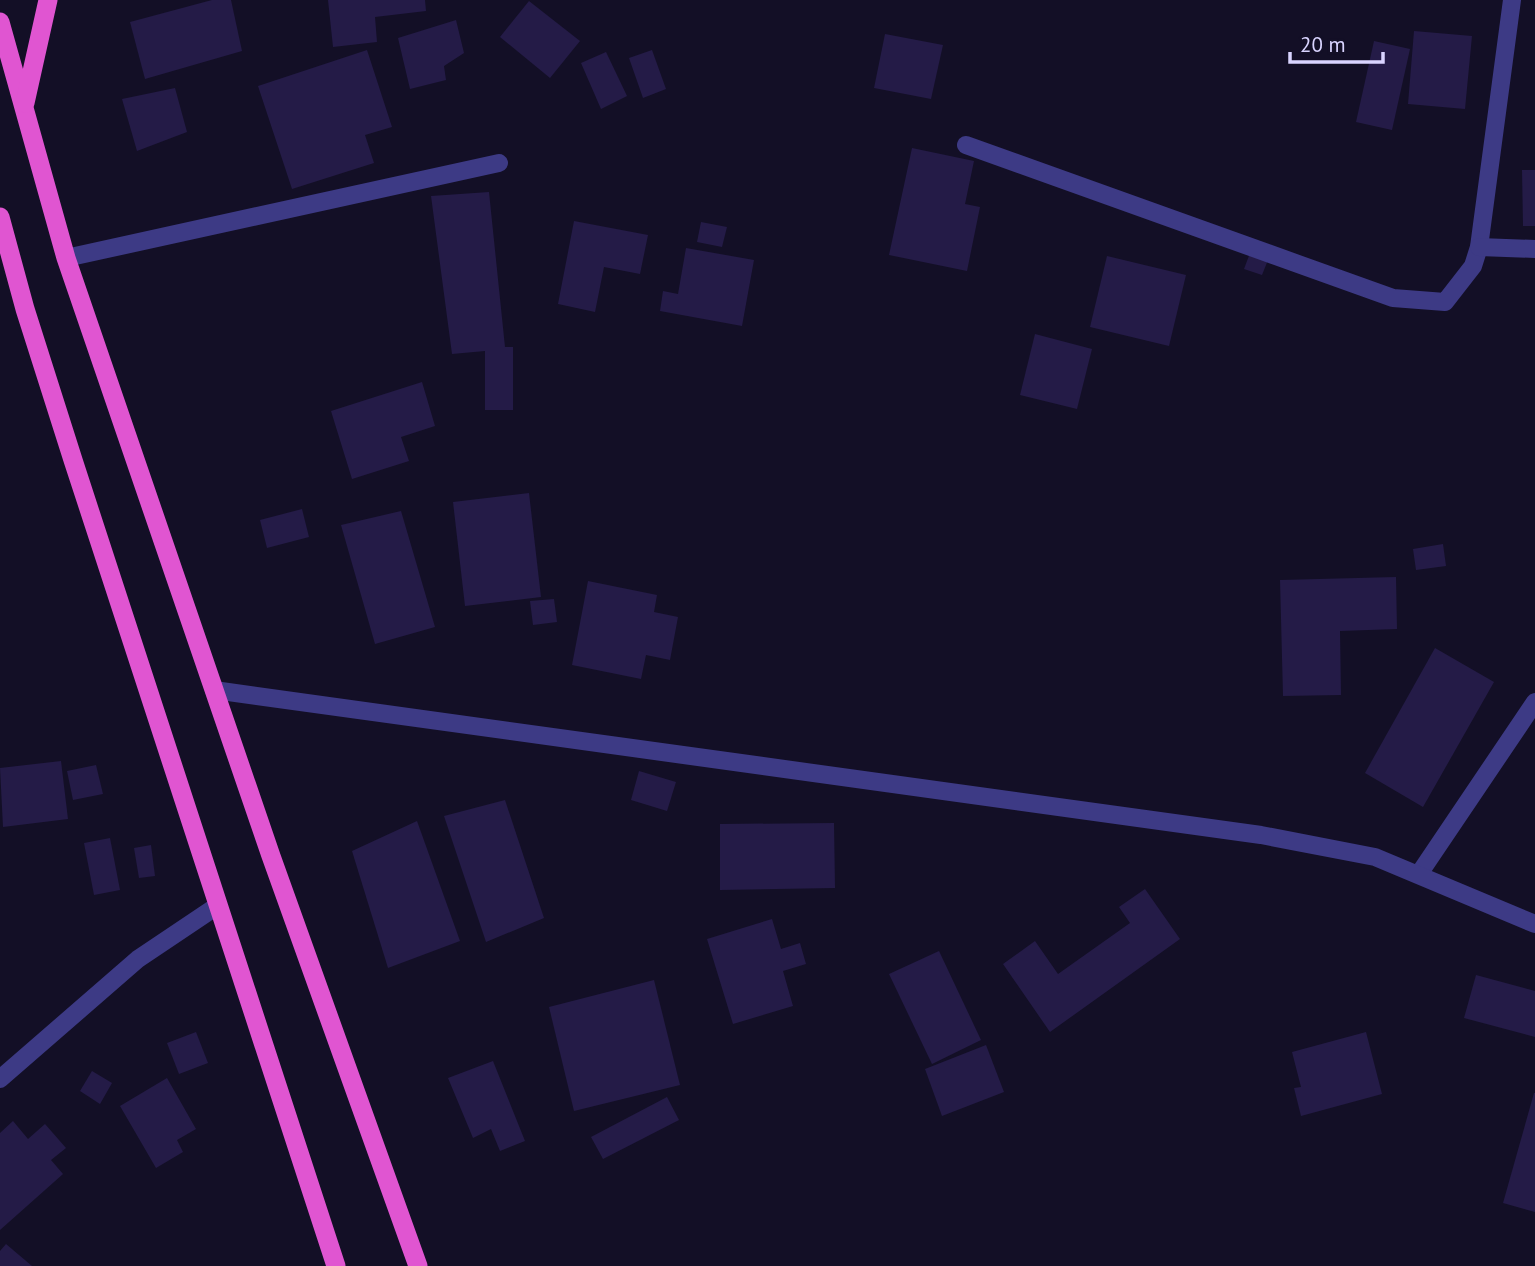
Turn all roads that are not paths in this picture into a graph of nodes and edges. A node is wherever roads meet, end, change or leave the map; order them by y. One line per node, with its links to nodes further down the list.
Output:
1 (48, 0): 4 (highway)
2 (1513, 0): 8 (street)
3 (0, 22): 4 (highway)
4 (24, 104): 10 (highway)
5 (966, 145): 8 (street)
6 (499, 163): 10 (street)
7 (0, 217): 14 (highway)
8 (1479, 247): 9 (street)
9 (1535, 249)
10 (66, 258): 11 (highway)
11 (214, 690): 13 (street); 18 (highway)
12 (1535, 702): 13 (street)
13 (1419, 874): 15 (street)
14 (217, 906): 16 (street); 17 (highway)
15 (1535, 924)
16 (0, 1079)
17 (336, 1266)
18 (418, 1266)

